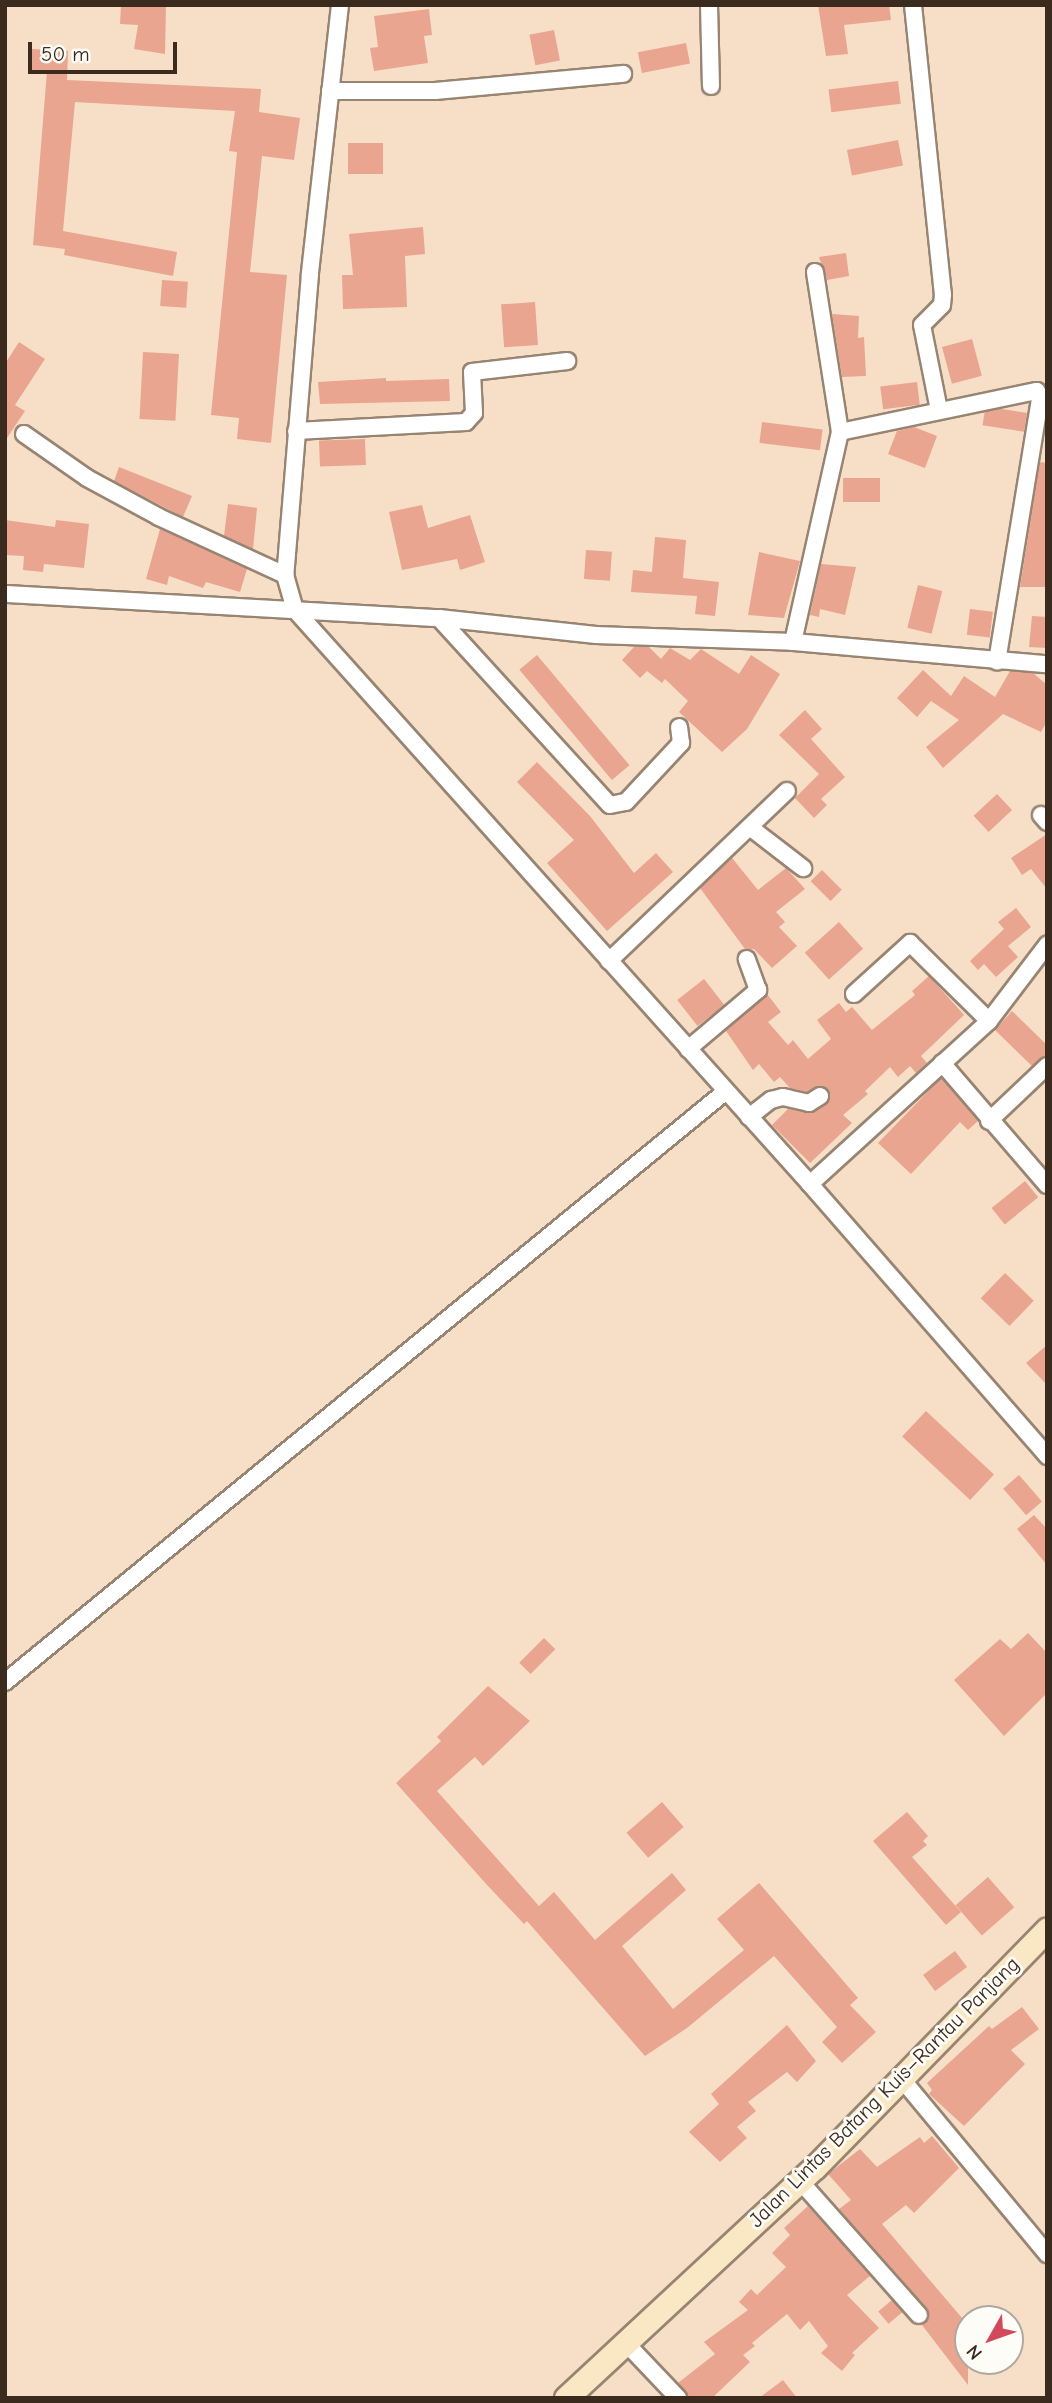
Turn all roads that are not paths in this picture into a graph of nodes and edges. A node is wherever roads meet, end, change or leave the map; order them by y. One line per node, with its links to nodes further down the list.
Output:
1 (340, 5): 6 (street)
2 (709, 5): 5 (street)
3 (913, 5): 9 (street)
4 (622, 74): 6 (street)
5 (711, 86)
6 (330, 90): 10 (street)
7 (815, 272): 11 (street)
8 (567, 361): 10 (street)
9 (940, 410): 11 (street); 18 (street)
10 (296, 431): 13 (street)
11 (840, 432): 17 (street)
12 (24, 434): 13 (street)
13 (285, 575): 15 (street)
14 (5, 594): 15 (street)
15 (295, 610): 16 (street); 26 (street)
16 (439, 618): 17 (street); 20 (street)
17 (793, 642): 18 (street)
18 (997, 661): 19 (street)
19 (1047, 664)
20 (679, 726)
21 (788, 791): 22 (street)
22 (751, 828): 23 (street); 26 (street)
23 (803, 868)
24 (1047, 945): 28 (street)
25 (747, 959): 29 (street)
26 (609, 961): 29 (street)
27 (854, 993): 28 (street)
28 (989, 1021): 30 (street)
29 (688, 1049): 32 (street)
30 (942, 1063): 35 (street); 36 (street)
31 (1047, 1066): 35 (street)
32 (726, 1091): 34 (street); 39 (street)
33 (820, 1096): 34 (street)
34 (750, 1117): 36 (street)
35 (989, 1121): 37 (street)
36 (810, 1184): 38 (street)
37 (1047, 1185)
38 (1047, 1456)
39 (5, 1682)
40 (1047, 1928): 41 (main road, Jalan Lintas Batang Kuis–Rantau Panjang)
41 (901, 2078): 42 (main road, Jalan Lintas Batang Kuis–Rantau Panjang); 43 (street)
42 (800, 2181): 44 (street); 45 (main road, Jalan Lintas Batang Kuis–Rantau Panjang)
43 (1047, 2254)
44 (919, 2315)
45 (624, 2341): 46 (main road, Jalan Lintas Batang Kuis–Rantau Panjang); 47 (street)
46 (566, 2398)
47 (678, 2398)

